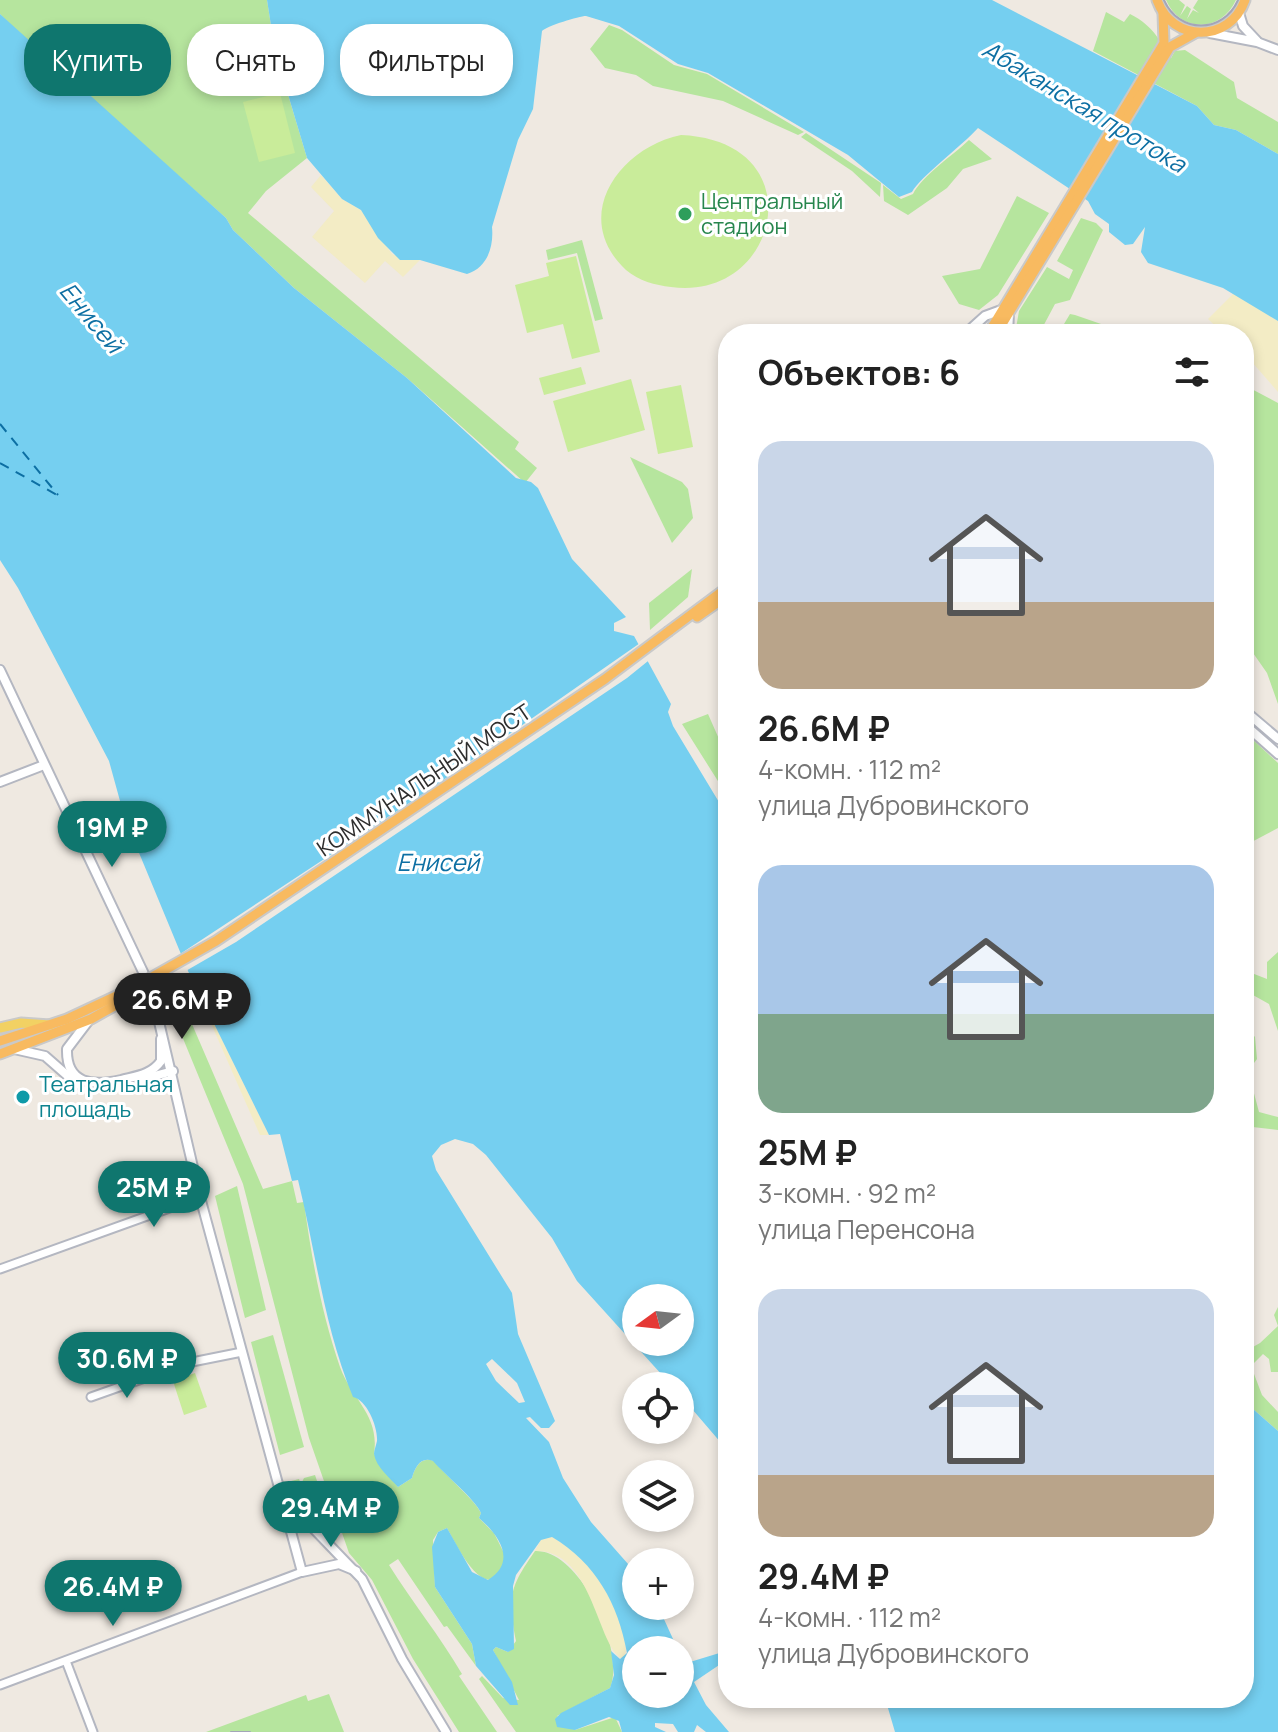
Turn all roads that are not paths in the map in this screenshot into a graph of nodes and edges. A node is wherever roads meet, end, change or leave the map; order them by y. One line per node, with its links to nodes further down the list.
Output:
1 (1157, 0): 3 (highway)
2 (1245, 0): 4 (highway)
3 (1163, 13): 5 (highway); 8 (highway)
4 (1239, 13): 6 (highway); 7 (main road)
5 (1195, 33): 6 (highway); 8 (highway)
6 (1209, 33): 7 (main road)
7 (1257, 42): 9 (main road)
8 (1167, 45): 10 (highway)
9 (1278, 50)
10 (1007, 311): 11 (main road); 12 (highway); 13 (highway); 14 (main road)
11 (976, 324)
12 (996, 324)
13 (1001, 324)
14 (1008, 324)
15 (718, 595): 17 (highway, КОММУНАЛЬНЫЙ МОСТ)
16 (718, 602): 17 (highway, КОММУНАЛЬНЫЙ МОСТ)
17 (670, 633): 26 (highway, КОММУНАЛЬНЫЙ МОСТ, bridge)
18 (0, 670): 23 (main road)
19 (1254, 719): 21 (main road)
20 (1254, 733): 22 (main road)
21 (1278, 739)
22 (1278, 754)
23 (44, 765): 24 (main road); 25 (main road)
24 (0, 782)
25 (144, 974)
26 (132, 992): 29 (highway); 30 (highway)
27 (152, 992): 28 (main road)
28 (160, 1018): 29 (main road); 35 (main road)
29 (91, 1019): 33 (highway)
30 (50, 1025): 31 (main road); 32 (highway)
31 (0, 1028)
32 (0, 1041)
33 (13, 1049): 34 (highway); 35 (main road)
34 (0, 1054)
35 (173, 1071): 36 (main road)
36 (200, 1197): 37 (street); 38 (main road)
37 (0, 1269)
38 (242, 1352): 39 (street); 40 (main road)
39 (91, 1397)
40 (282, 1494): 41 (main road); 42 (main road)
41 (356, 1571): 42 (main road); 46 (main road)
42 (302, 1572): 43 (street)
43 (66, 1661): 44 (street); 45 (street)
44 (0, 1685)
45 (93, 1732)
46 (446, 1732)

